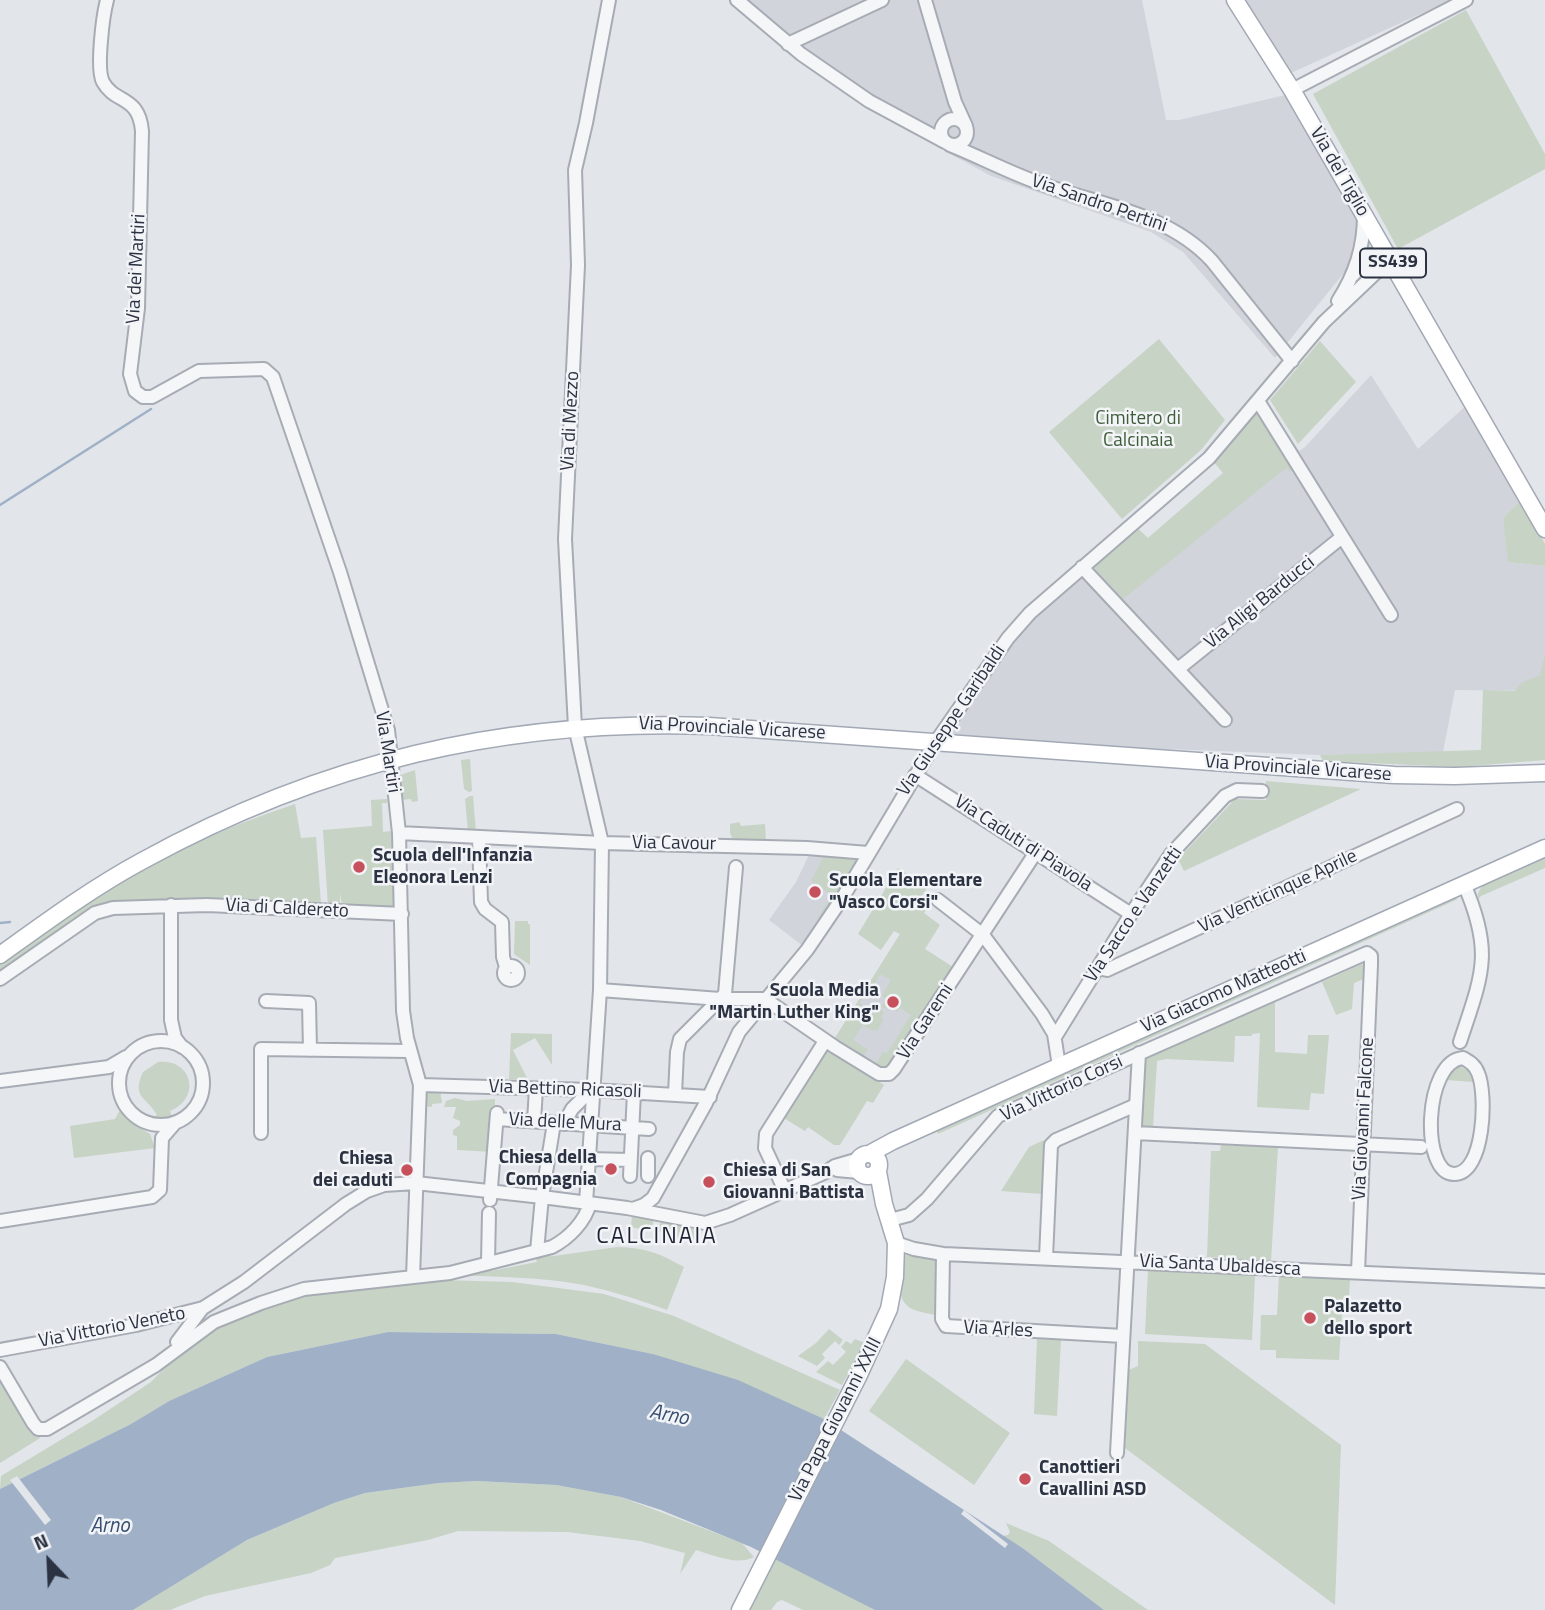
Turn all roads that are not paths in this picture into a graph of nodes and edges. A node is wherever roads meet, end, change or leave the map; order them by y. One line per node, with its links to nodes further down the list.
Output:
1 (107, 0): 21 (street, Via dei Martiri)
2 (609, 0): 29 (street, Via di Mezzo)
3 (737, 0): 8 (street, Via Sandro Pertini)
4 (882, 0): 8 (street)
5 (925, 0): 10 (street)
6 (1235, 0): 9 (main road, Via del Tiglio / SS439)
7 (1466, 0): 9 (street)
8 (788, 44): 13 (street, Via Sandro Pertini)
9 (1292, 90): 16 (main road, Via del Tiglio / SS439)
10 (956, 102): 11 (street); 12 (street)
11 (944, 123): 12 (street); 13 (street); 14 (street)
12 (967, 130): 14 (street); 15 (street)
13 (924, 131): 14 (street, Via Sandro Pertini)
14 (948, 144): 15 (street, Via Sandro Pertini)
15 (978, 157): 20 (street, Via Sandro Pertini)
16 (1364, 215): 17 (main road, Via del Tiglio / SS439); 18 (street)
17 (1387, 252): 18 (street, Via Giuseppe Garibaldi); 19 (main road, Via del Tiglio / SS439)
18 (1356, 281): 19 (street); 20 (street, Via Giuseppe Garibaldi)
19 (1405, 286): 23 (main road, Via del Tiglio / SS439)
20 (1292, 361): 22 (street, Via Giuseppe Garibaldi)
21 (279, 390): 31 (street, Via Martiri)
22 (1258, 401): 24 (street); 25 (street, Via Giuseppe Garibaldi)
23 (1545, 529)
24 (1342, 537): 26 (street); 27 (street, Via Aligi Barducci)
25 (1082, 567): 27 (street); 30 (street, Via Giuseppe Garibaldi)
26 (1391, 615)
27 (1178, 669): 28 (street)
28 (1225, 719)
29 (575, 727): 30 (main road, Via Provinciale Vicarese); 31 (main road, Via Provinciale Vicarese); 40 (street, Via di Mezzo)
30 (935, 743): 33 (main road, Via Provinciale Vicarese); 35 (street, Via Giuseppe Garibaldi)
31 (390, 759): 38 (street, Via Martiri); 51 (main road, Via Provinciale Vicarese)
32 (1545, 766): 33 (main road, Via Provinciale Vicarese)
33 (1515, 773): 34 (main road, Via Provinciale Vicarese)
34 (1545, 773)
35 (915, 775): 42 (street, Via Caduti di Piavola); 43 (street, Via Giuseppe Garibaldi)
36 (1262, 791): 49 (street, Via Sacco e Vanzetti)
37 (1457, 809): 54 (street, Via Venticinque Aprile)
38 (399, 834): 39 (street, Via Cavour); 48 (street, Via Martiri)
39 (479, 837): 40 (street, Via Cavour); 53 (street)
40 (602, 843): 43 (street, Via Cavour); 56 (street, Via di Mezzo)
41 (1545, 848): 45 (main road, Via Giacomo Matteotti)
42 (1036, 852): 49 (street, Via Caduti di Piavola); 50 (street)
43 (867, 853): 58 (street, Via Giuseppe Garibaldi)
44 (736, 867): 57 (street)
45 (1464, 884): 63 (street); 71 (main road, Via Giacomo Matteotti)
46 (938, 900): 50 (street)
47 (172, 905): 48 (street, Via di Caldereto); 55 (street, Via di Caldereto); 60 (street)
48 (402, 914): 67 (street, Via Martiri)
49 (1131, 914): 54 (street, Via Sacco e Vanzetti)
50 (983, 935): 61 (street); 62 (street, Via Garemi)
51 (0, 955)
52 (1371, 965): 68 (street, Via Vittorio Corsi); 91 (street, Via Giovanni Falcone)
53 (506, 967)
54 (1098, 968): 61 (street, Via Sacco e Vanzetti)
55 (0, 979)
56 (600, 990): 57 (street); 76 (street, Via di Mezzo)
57 (720, 999): 58 (street); 78 (street)
58 (765, 999): 62 (street, Via Garemi); 79 (street, Via Giuseppe Garibaldi)
59 (266, 1001): 66 (street)
60 (171, 1020): 64 (street); 65 (street)
61 (1055, 1037): 71 (street)
62 (825, 1041): 102 (street)
63 (1460, 1042): 69 (street); 70 (street)
64 (182, 1047): 65 (street); 83 (street)
65 (140, 1048): 72 (street); 83 (street)
66 (310, 1050): 67 (street); 89 (street)
67 (410, 1051): 73 (street, Via Martiri)
68 (1139, 1053): 80 (street); 108 (street, Via Vittorio Corsi)
69 (1451, 1061): 70 (street); 88 (street)
70 (1470, 1062): 93 (street)
71 (1059, 1066): 97 (main road, Via Giacomo Matteotti)
72 (0, 1081)
73 (420, 1085): 74 (street, Via Bettino Ricasoli); 100 (street, Via Martiri)
74 (496, 1088): 75 (street, Via Bettino Ricasoli); 81 (street)
75 (536, 1089): 76 (street, Via Bettino Ricasoli); 82 (street)
76 (592, 1090): 77 (street, Via Bettino Ricasoli); 84 (street); 85 (street, Via di Mezzo)
77 (634, 1092): 78 (street, Via Bettino Ricasoli); 86 (street)
78 (675, 1094): 79 (street, Via Bettino Ricasoli)
79 (710, 1097): 101 (street, Via Giuseppe Garibaldi)
80 (1136, 1105): 90 (street); 113 (street)
81 (497, 1112): 82 (street, Via delle Mura); 104 (street)
82 (534, 1121): 84 (street, Via delle Mura)
83 (176, 1122): 109 (street)
84 (559, 1123): 85 (street, Via delle Mura); 103 (street)
85 (592, 1125): 86 (street, Via delle Mura); 95 (street, Via di Mezzo)
86 (632, 1127): 87 (street, Via delle Mura); 96 (street)
87 (649, 1129)
88 (1432, 1132): 92 (street); 93 (street)
89 (261, 1133)
90 (1135, 1133): 91 (street); 115 (street)
91 (1363, 1143): 92 (street); 116 (street, Via Giovanni Falcone)
92 (1421, 1147): 93 (street)
93 (1435, 1156)
94 (648, 1158): 99 (street)
95 (589, 1159): 96 (street); 105 (street, Via di Mezzo)
96 (631, 1160): 98 (street)
97 (868, 1166): 102 (street); 108 (main road, Via Papa Giovanni XXIII)
98 (630, 1176)
99 (648, 1176)
100 (416, 1183): 104 (street, Via Vittorio Veneto); 117 (street, Via Martiri); 119 (street, Via Vittorio Veneto)
101 (661, 1184): 106 (street, Via Giuseppe Garibaldi); 107 (street)
102 (785, 1191): 107 (street)
103 (542, 1198): 104 (street, Via Vittorio Veneto); 105 (street, Via Vittorio Veneto); 111 (street)
104 (490, 1202): 114 (street)
105 (588, 1203): 106 (street, Via Vittorio Veneto); 111 (street)
106 (633, 1209): 107 (street, Via Vittorio Veneto)
107 (693, 1220)
108 (890, 1220): 110 (main road, Via Papa Giovanni XXIII)
109 (0, 1221)
110 (896, 1243): 112 (street, Via Santa Ubaldesca); 125 (main road, Via Papa Giovanni XXIII)
111 (537, 1251): 114 (street)
112 (943, 1254): 113 (street, Via Santa Ubaldesca); 120 (street, Via Arles)
113 (1046, 1258): 115 (street, Via Santa Ubaldesca)
114 (488, 1261): 117 (street)
115 (1128, 1262): 116 (street, Via Santa Ubaldesca); 120 (street)
116 (1358, 1272): 118 (street, Via Santa Ubaldesca)
117 (413, 1277): 122 (street)
118 (1545, 1281)
119 (202, 1308): 121 (street, Via Vittorio Veneto); 122 (street)
120 (1124, 1336): 124 (street)
121 (0, 1350)
122 (169, 1354): 123 (street)
123 (0, 1367)
124 (1117, 1453)
125 (740, 1610)

